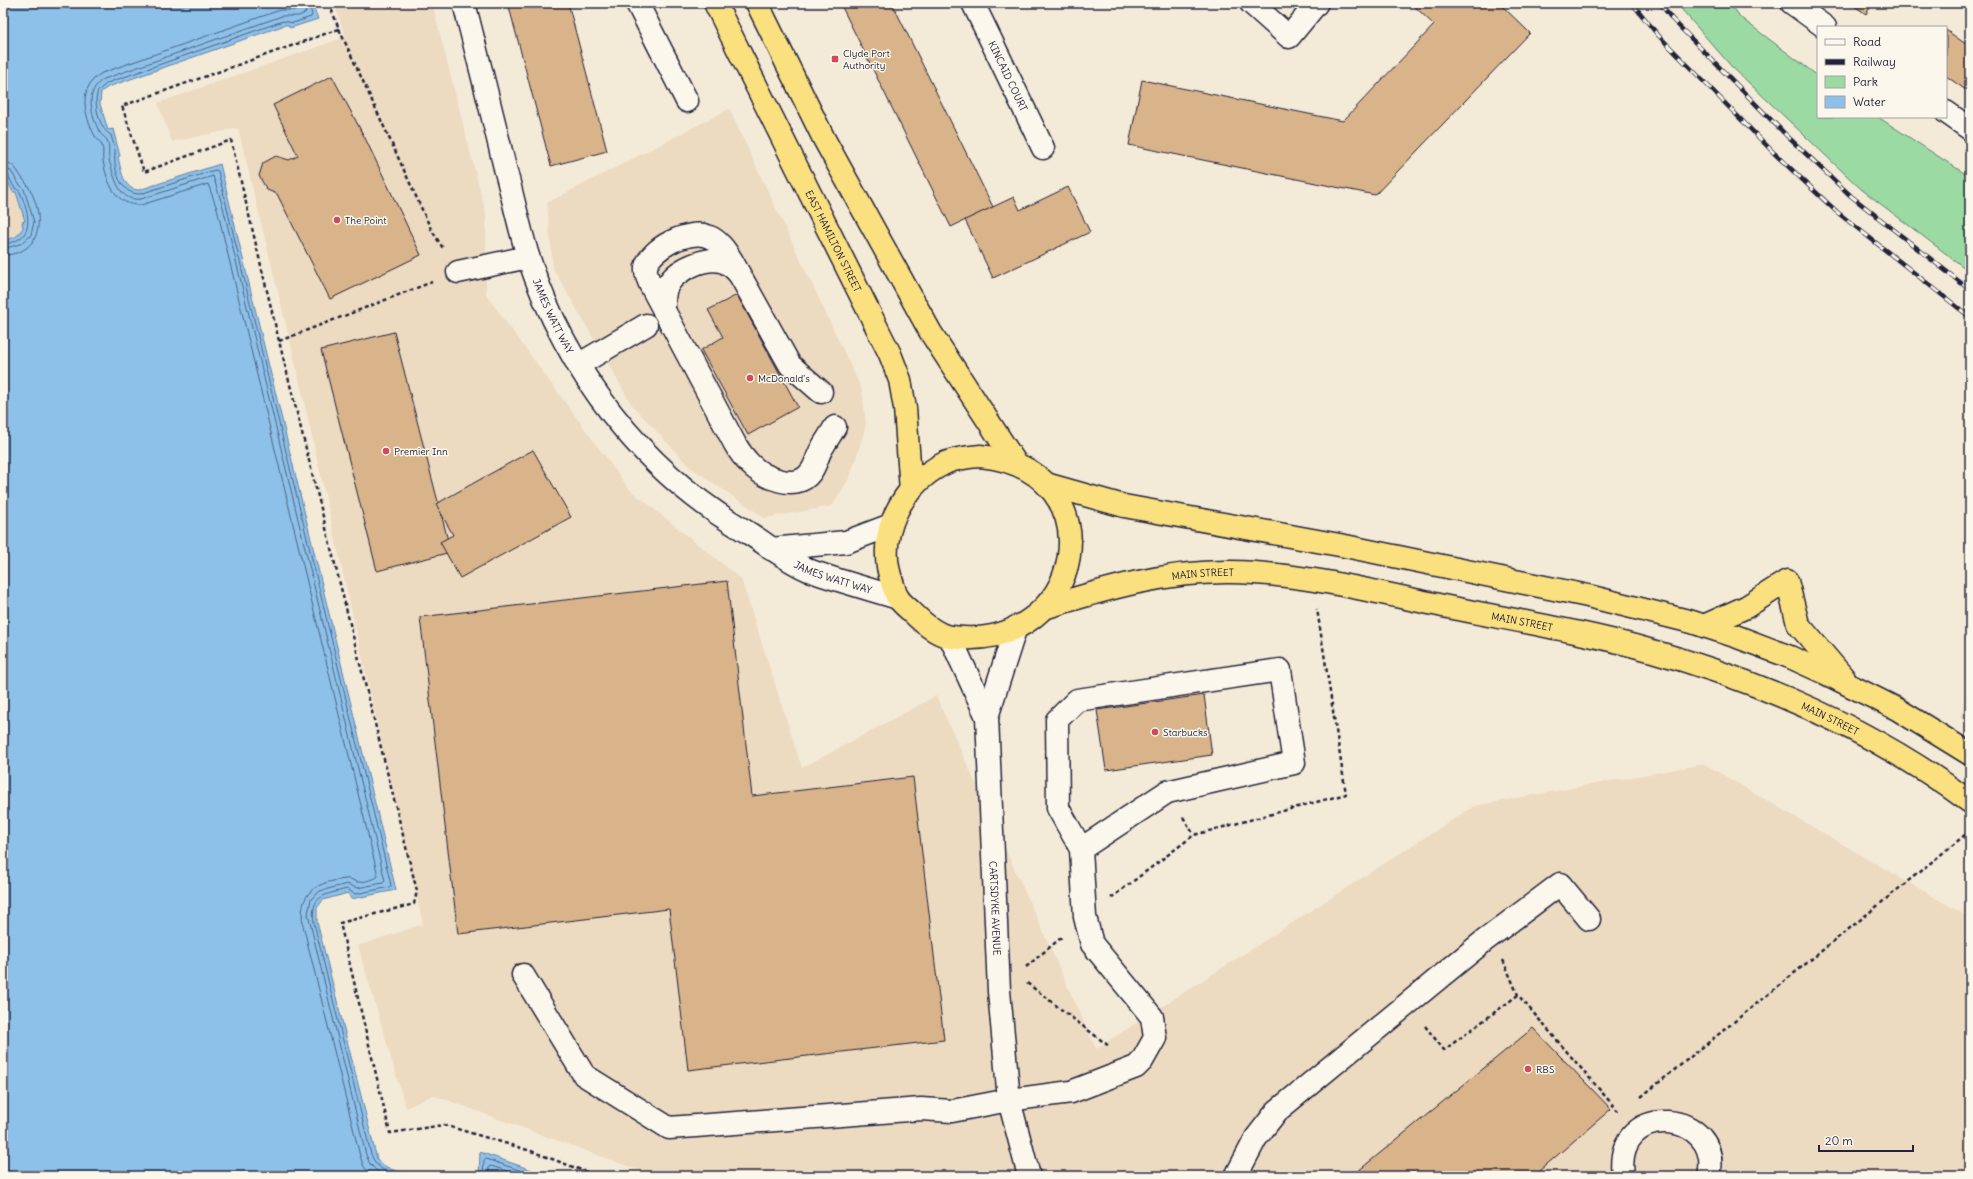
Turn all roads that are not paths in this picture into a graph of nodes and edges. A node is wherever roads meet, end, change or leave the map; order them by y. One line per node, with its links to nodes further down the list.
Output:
1 (464, 3): 14 (street, JAMES WATT WAY)
2 (637, 3): 10 (street)
3 (715, 3): 24 (highway, EAST HAMILTON STREET)
4 (757, 3): 22 (highway)
5 (974, 3): 13 (street, KINCAID COURT)
6 (1251, 3): 7 (street)
7 (1317, 3)
8 (1792, 3): 9 (street)
9 (1824, 26)
10 (687, 101)
11 (1947, 113): 12 (street)
12 (1970, 129)
13 (1044, 148)
14 (528, 257): 15 (street); 19 (street, JAMES WATT WAY)
15 (458, 272)
16 (739, 274): 17 (street); 17 (street); 20 (street)
17 (664, 311): 21 (street)
18 (646, 325): 19 (street)
19 (578, 365): 26 (street, JAMES WATT WAY)
20 (821, 392)
21 (836, 427)
22 (1015, 462): 23 (highway); 24 (highway)
23 (1046, 484): 28 (highway); 29 (highway)
24 (910, 491): 25 (highway)
25 (891, 525): 26 (street, JAMES WATT WAY); 27 (highway)
26 (771, 549): 27 (street, JAMES WATT WAY)
27 (898, 598): 31 (highway)
28 (1044, 608): 30 (highway); 35 (highway, MAIN STREET)
29 (1704, 626): 32 (highway); 32 (highway)
30 (1016, 627): 31 (highway); 33 (street, CARTSDYKE AVENUE)
31 (950, 637): 33 (street, CARTSDYKE AVENUE)
32 (1849, 684): 34 (highway)
33 (987, 717): 39 (street, CARTSDYKE AVENUE)
34 (1970, 754)
35 (1970, 802)
36 (1081, 849): 36 (street); 39 (street)
37 (1589, 919): 41 (street)
38 (524, 975): 39 (street)
39 (1009, 1100): 40 (street, CARTSDYKE AVENUE)
40 (1029, 1176)
41 (1236, 1176)
42 (1622, 1176): 43 (street)
43 (1709, 1176)

